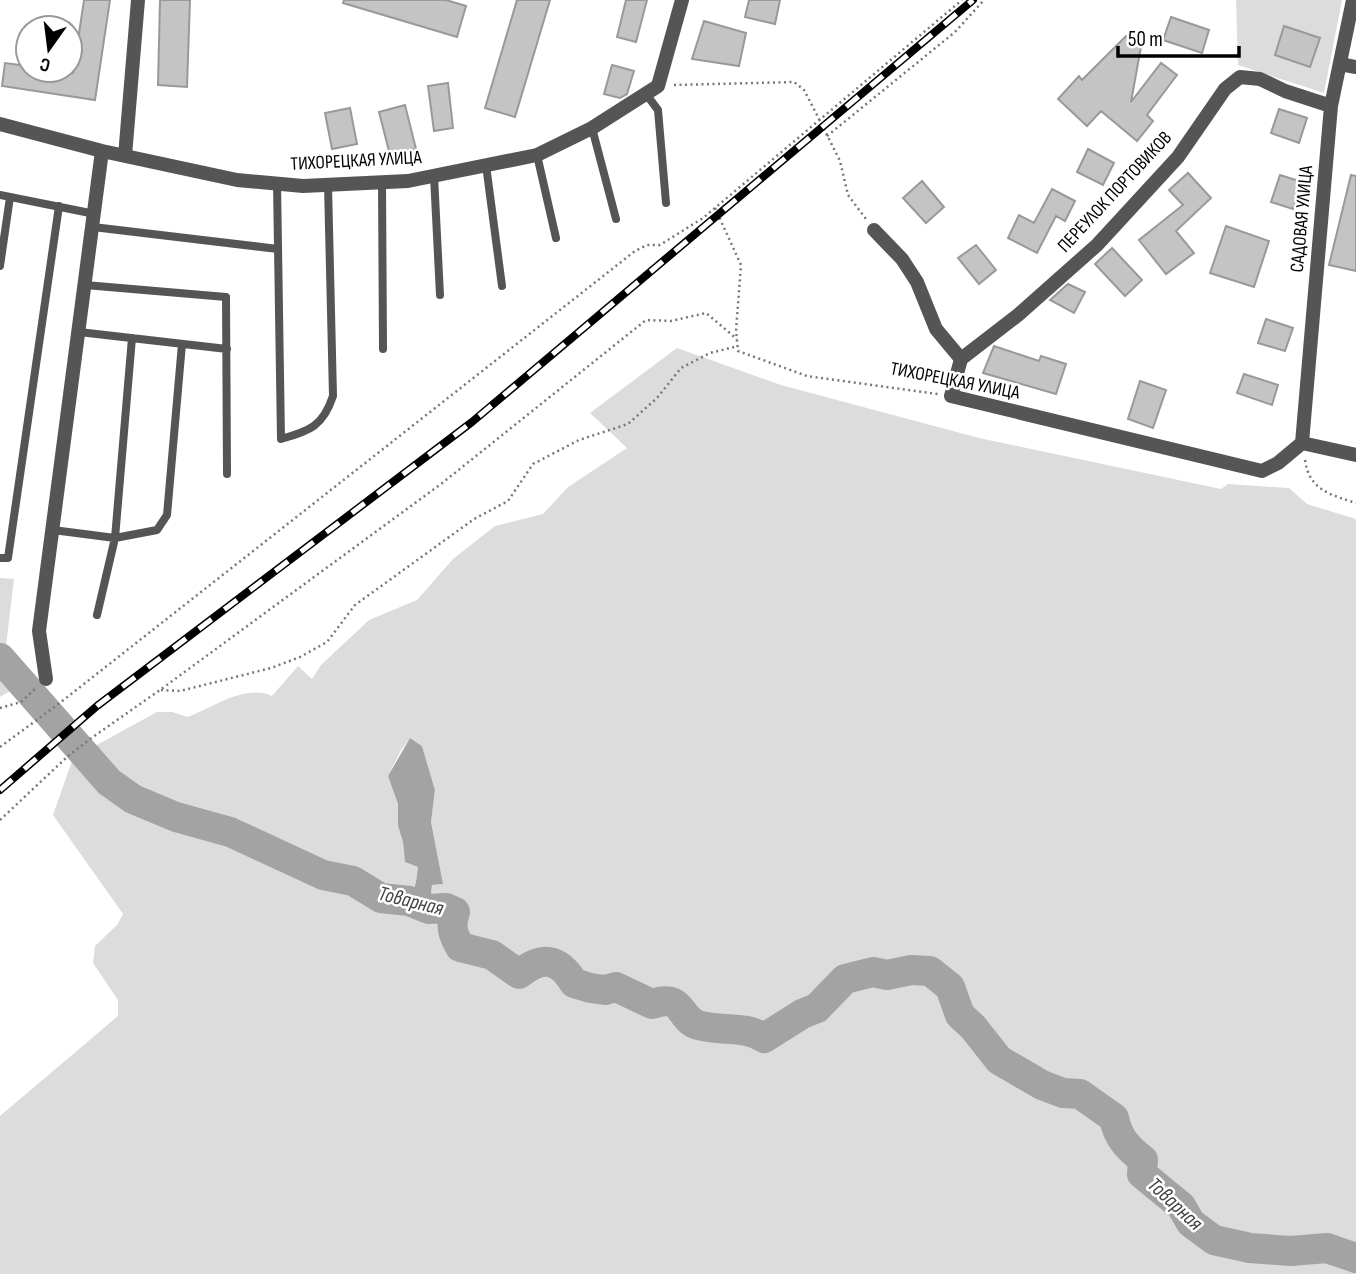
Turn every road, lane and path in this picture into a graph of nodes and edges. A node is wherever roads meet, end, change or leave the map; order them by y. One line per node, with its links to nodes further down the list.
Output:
1 (138, 0): 16 (street)
2 (682, 0): 8 (street)
3 (962, 0): 10 (path)
4 (984, 0): 13 (path)
5 (1353, 0): 6 (street, САДОВАЯ УЛИЦА)
6 (1340, 64): 7 (street); 9 (street, САДОВАЯ УЛИЦА)
7 (1356, 67)
8 (652, 90): 10 (path); 12 (street, ТИХОРЕЦКАЯ УЛИЦА); 24 (lane)
9 (1331, 106): 43 (street, ПЕРЕУЛОК ПОРТОВИКОВ); 45 (street, САДОВАЯ УЛИЦА)
10 (819, 119): 13 (path); 26 (path)
11 (0, 124): 14 (street, ТИХОРЕЦКАЯ УЛИЦА)
12 (592, 128): 15 (street, ТИХОРЕЦКАЯ УЛИЦА); 27 (lane)
13 (827, 136): 29 (path)
14 (102, 151): 16 (street, ТИХОРЕЦКАЯ УЛИЦА); 28 (street)
15 (537, 155): 17 (street, ТИХОРЕЦКАЯ УЛИЦА); 30 (lane)
16 (125, 156): 20 (street, ТИХОРЕЦКАЯ УЛИЦА)
17 (486, 165): 18 (street, ТИХОРЕЦКАЯ УЛИЦА); 34 (lane)
18 (435, 176): 19 (street, ТИХОРЕЦКАЯ УЛИЦА); 35 (lane)
19 (382, 182): 21 (street, ТИХОРЕЦКАЯ УЛИЦА); 42 (lane)
20 (277, 183): 21 (street, ТИХОРЕЦКАЯ УЛИЦА); 31 (lane)
21 (328, 185): 31 (lane)
22 (0, 195): 23 (lane)
23 (10, 197): 25 (lane); 32 (lane)
24 (666, 203)
25 (59, 206): 28 (lane); 51 (lane)
26 (715, 208): 38 (path); 56 (path)
27 (616, 219)
28 (94, 220): 31 (lane); 33 (street)
29 (874, 230): 43 (street)
30 (556, 238)
31 (278, 249)
32 (0, 266)
33 (85, 285): 36 (street); 41 (lane)
34 (502, 286)
35 (440, 295)
36 (79, 332): 37 (lane); 49 (street)
37 (132, 338): 39 (lane); 50 (lane)
38 (737, 339): 40 (path); 54 (path)
39 (182, 344): 41 (lane); 50 (lane)
40 (738, 346): 44 (path, ТИХОРЕЦКАЯ УЛИЦА); 54 (path)
41 (227, 349): 47 (lane)
42 (383, 349)
43 (961, 359): 44 (street)
44 (951, 396): 45 (street, ТИХОРЕЦКАЯ УЛИЦА)
45 (1303, 443): 46 (street); 48 (path)
46 (1356, 455)
47 (227, 474)
48 (1356, 503)
49 (53, 530): 50 (lane); 53 (street)
50 (115, 538): 52 (lane)
51 (0, 558)
52 (97, 615)
53 (41, 683): 55 (path)
54 (160, 690): 57 (path)
55 (0, 708)
56 (0, 747)
57 (0, 821)

